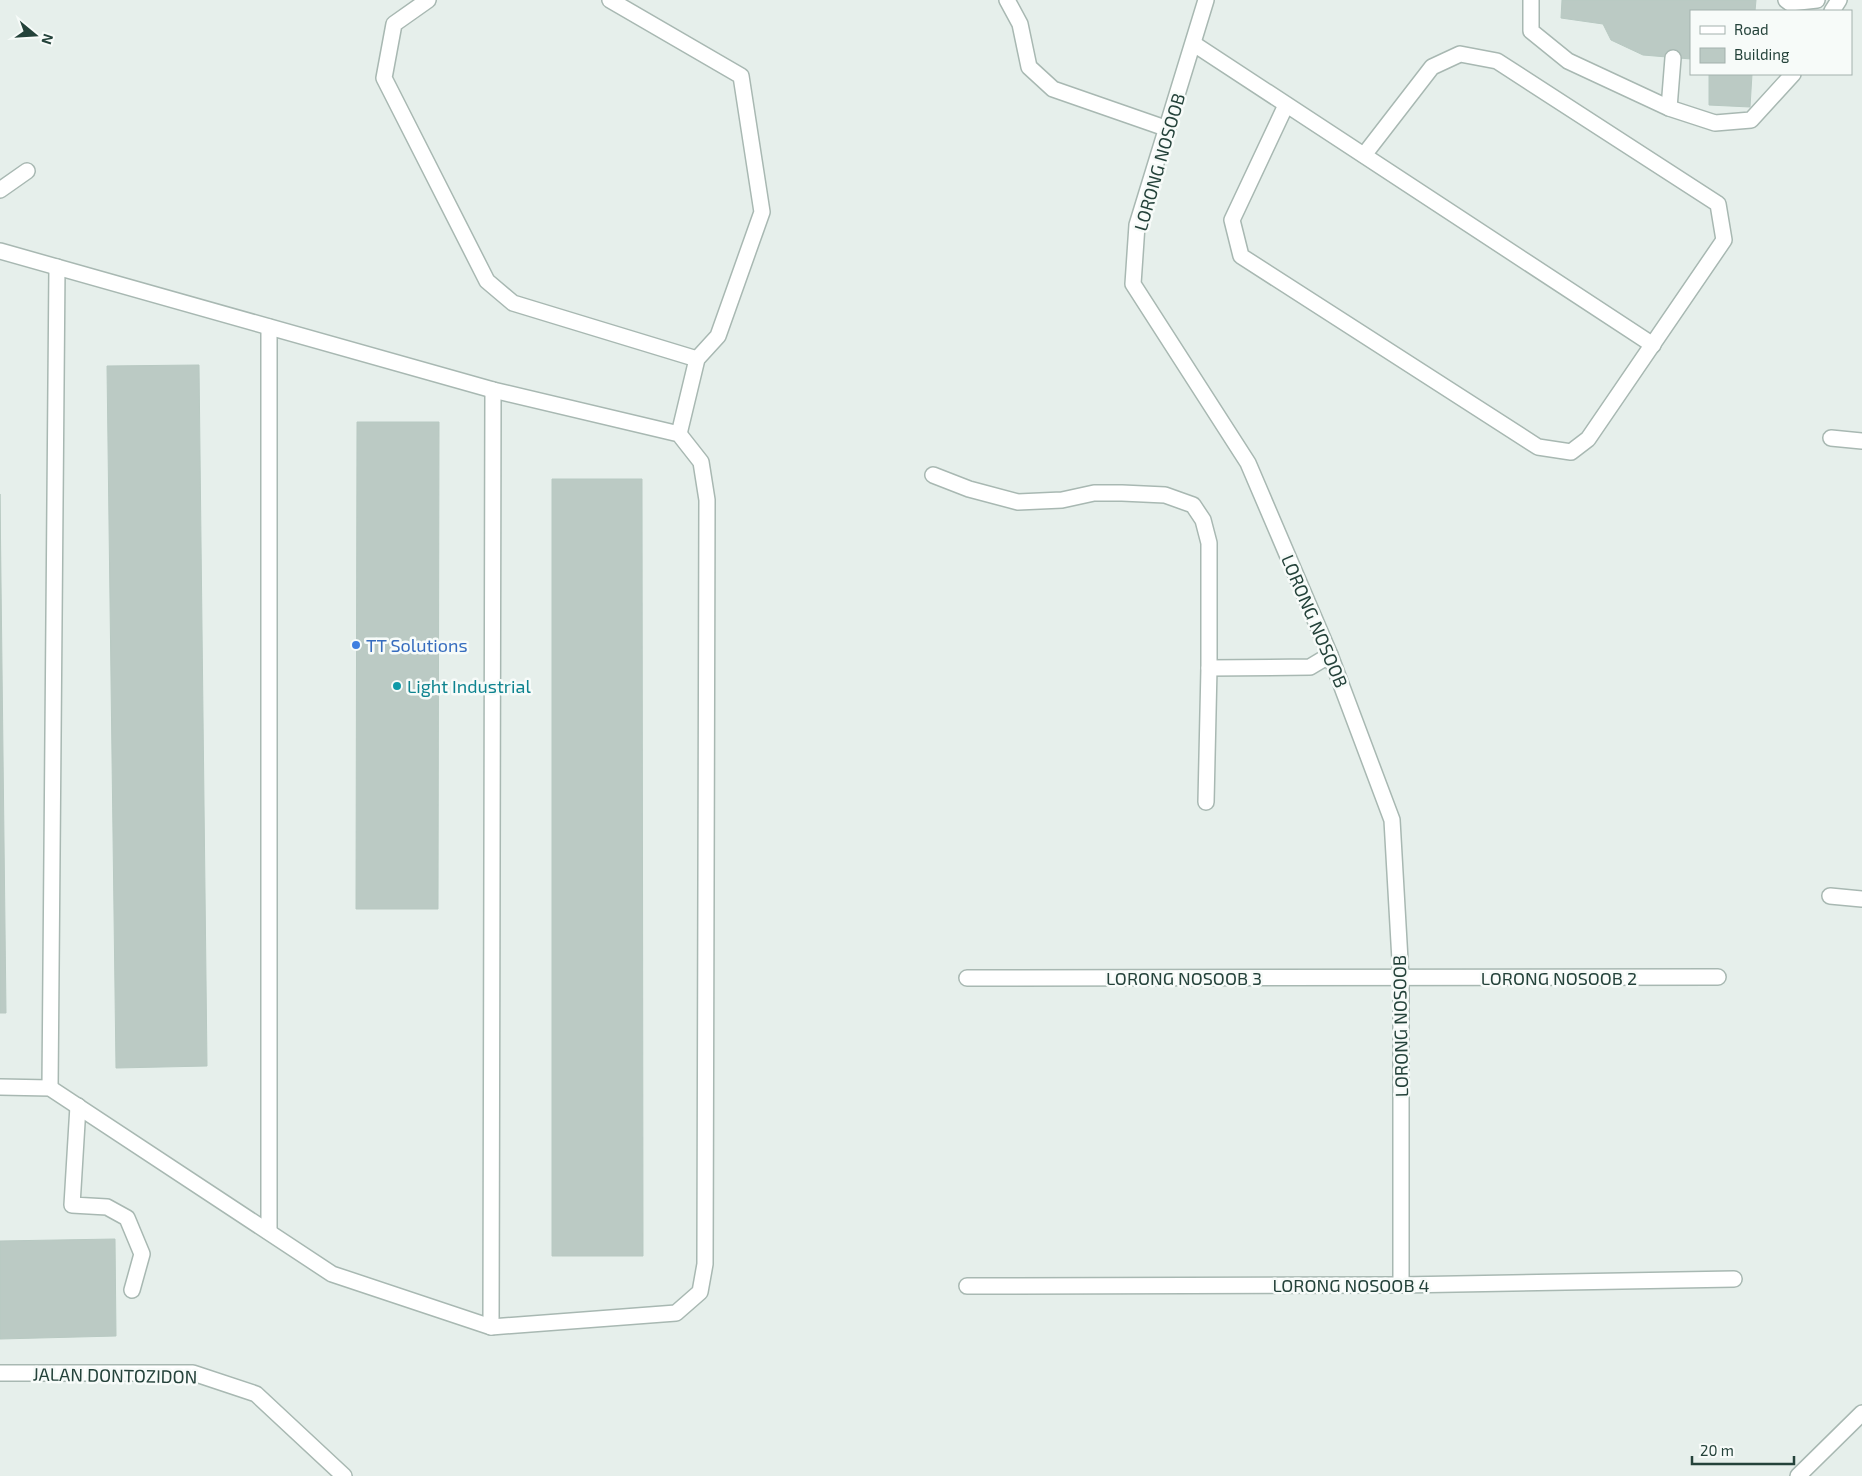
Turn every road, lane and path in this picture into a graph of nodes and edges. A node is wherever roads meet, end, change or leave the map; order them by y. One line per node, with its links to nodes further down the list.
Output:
1 (428, 0): 21 (street)
2 (610, 0): 21 (street)
3 (1007, 0): 13 (street)
4 (1206, 0): 8 (street, LORONG NOSOOB)
5 (1531, 0): 12 (street)
6 (1786, 0): 7 (street)
7 (1817, 0)
8 (1194, 44): 11 (street); 13 (street, LORONG NOSOOB)
9 (1674, 58): 12 (street)
10 (1791, 75): 12 (street)
11 (1286, 105): 14 (street); 20 (street)
12 (1669, 108)
13 (1168, 129): 27 (street, LORONG NOSOOB)
14 (1364, 155): 20 (street); 20 (street)
15 (26, 171): 16 (street)
16 (0, 190)
17 (0, 251): 18 (street)
18 (56, 267): 19 (street); 36 (street)
19 (269, 327): 22 (street); 38 (street)
20 (1653, 345)
21 (697, 359): 23 (street)
22 (493, 390): 23 (street); 43 (street)
23 (679, 434): 43 (street)
24 (1831, 438): 25 (street)
25 (1862, 441)
26 (933, 475): 28 (street)
27 (1330, 655): 28 (street); 34 (street, LORONG NOSOOB)
28 (1209, 668): 29 (street)
29 (1206, 802)
30 (1830, 896): 31 (street)
31 (1862, 899)
32 (1718, 977): 34 (street, LORONG NOSOOB 2)
33 (967, 978): 34 (street, LORONG NOSOOB 3)
34 (1401, 978): 40 (street, LORONG NOSOOB)
35 (0, 1087): 36 (street)
36 (50, 1088): 37 (street)
37 (78, 1106): 38 (street); 42 (street)
38 (269, 1232): 43 (street)
39 (1734, 1279): 40 (street, LORONG NOSOOB 4)
40 (1401, 1285): 41 (street, LORONG NOSOOB 4)
41 (968, 1286)
42 (132, 1290)
43 (491, 1327)
44 (0, 1372): 46 (street, JALAN DONTOZIDON)
45 (1862, 1413): 47 (street)
46 (344, 1476)
47 (1798, 1476)

